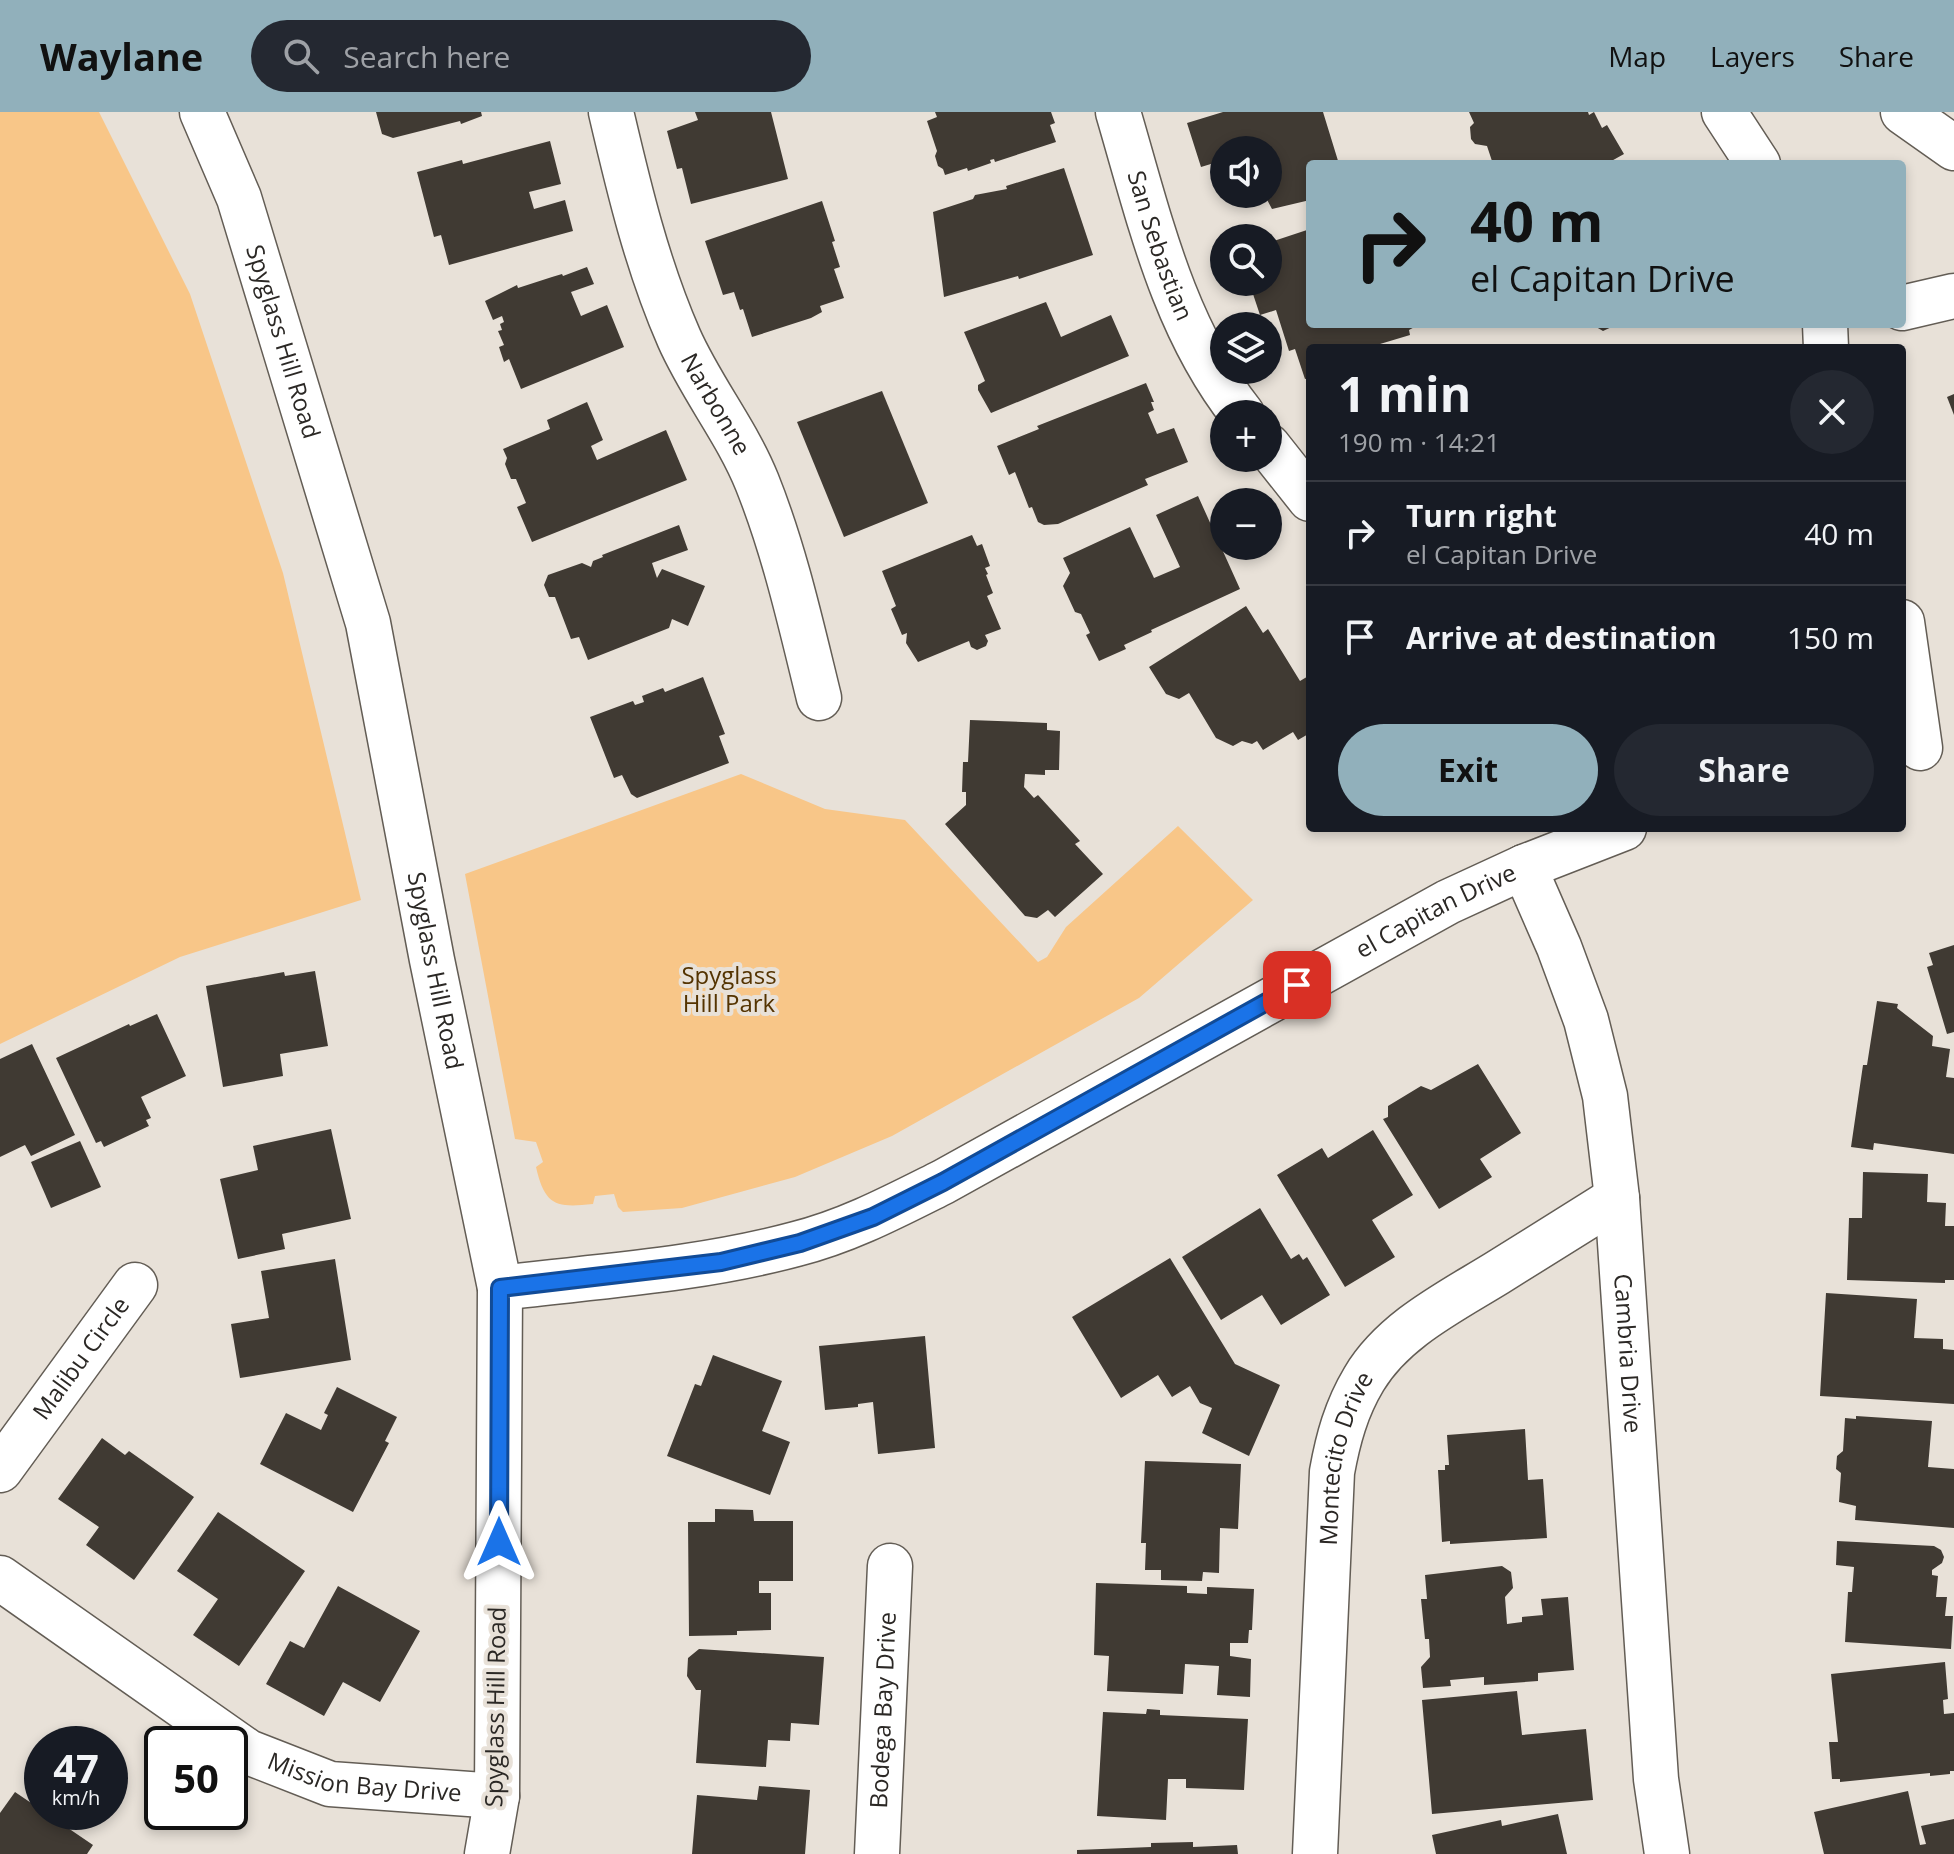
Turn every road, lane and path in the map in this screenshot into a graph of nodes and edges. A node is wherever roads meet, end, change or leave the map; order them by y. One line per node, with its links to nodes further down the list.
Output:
1 (202, 112): 20 (street, Spyglass Hill Road)
2 (611, 112): 14 (street, Narbonne)
3 (1118, 112): 10 (street, San Sebastian)
4 (1724, 112): 7 (street)
5 (1903, 112): 6 (street)
6 (1954, 148)
7 (1755, 160)
8 (1954, 296): 9 (street)
9 (1906, 307)
10 (1233, 400)
11 (1282, 464): 12 (street)
12 (1306, 494)
13 (1906, 644): 15 (street)
14 (819, 698)
15 (1925, 747)
16 (1614, 832): 17 (street, el Capitan Drive)
17 (1524, 867): 18 (street, Cambria Drive); 20 (street, el Capitan Drive)
18 (1617, 1198): 27 (street, Montecito Drive); 28 (street, Cambria Drive)
19 (135, 1285): 21 (street, Malibu Circle)
20 (500, 1288): 24 (street, Spyglass Hill Road)
21 (0, 1470)
22 (890, 1566): 26 (street, Bodega Bay Drive)
23 (0, 1578): 24 (street, Mission Bay Drive)
24 (497, 1796): 25 (street, Spyglass Hill Road)
25 (487, 1854)
26 (877, 1854)
27 (1315, 1854)
28 (1667, 1854)

